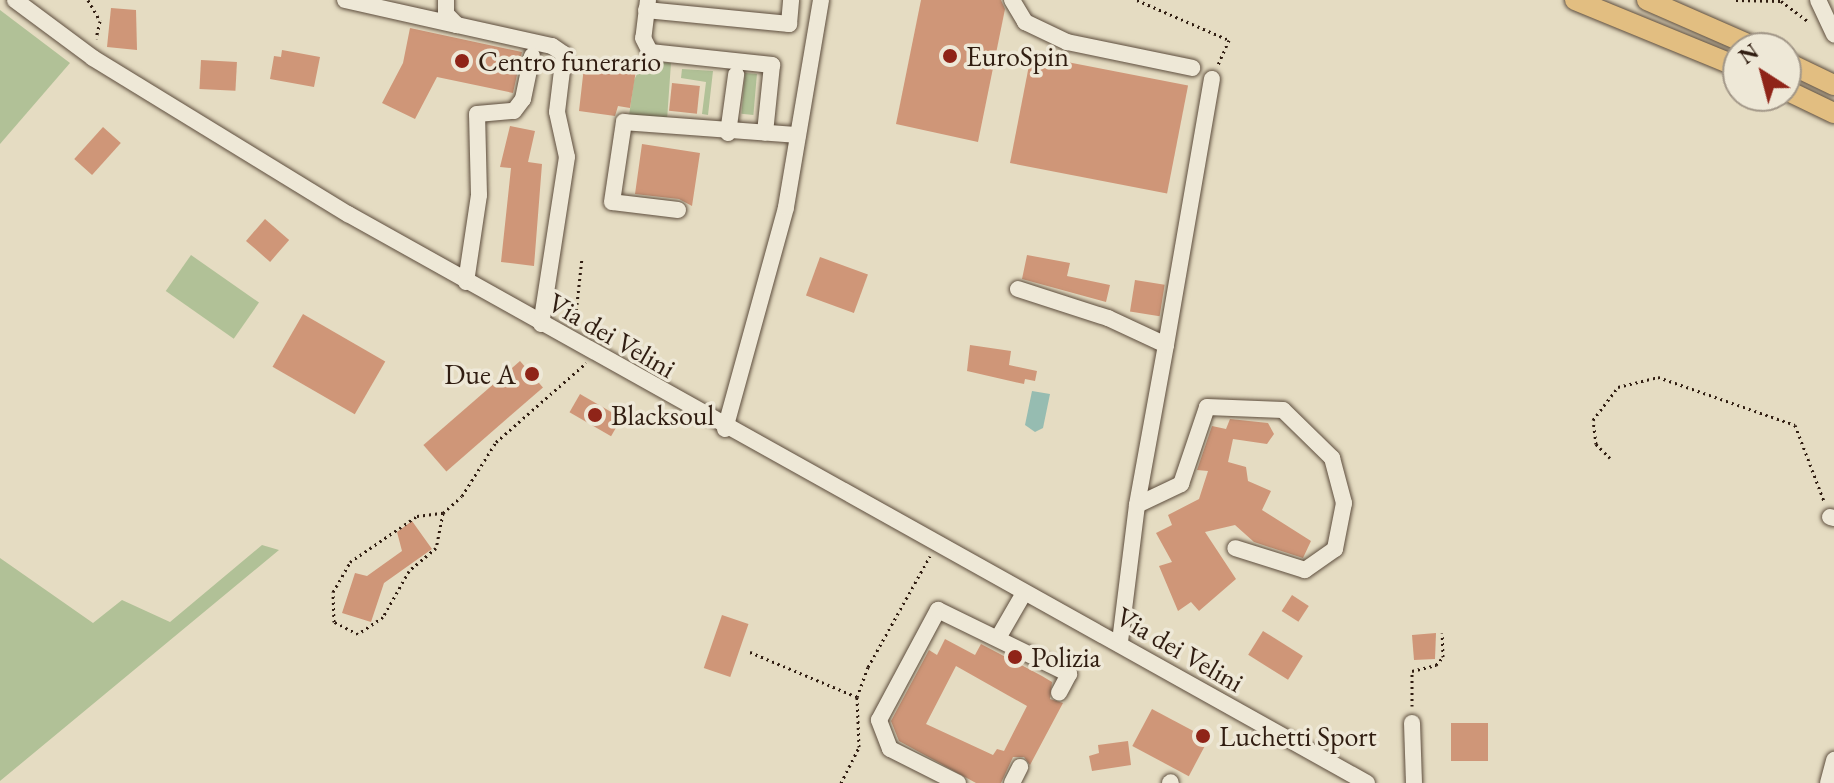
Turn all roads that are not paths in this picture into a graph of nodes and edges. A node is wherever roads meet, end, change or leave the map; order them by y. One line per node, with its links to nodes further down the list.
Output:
1 (15, 0): 28 (street, Via dei Velini)
2 (345, 0): 11 (street)
3 (446, 0): 12 (street)
4 (791, 0): 10 (street)
5 (821, 0): 26 (street)
6 (1012, 0): 17 (street)
7 (1575, 0): 16 (main road)
8 (1647, 0): 14 (main road)
9 (1818, 0): 13 (street)
10 (647, 5): 25 (street)
11 (411, 8): 12 (street)
12 (457, 25): 30 (street)
13 (1833, 32)
14 (1722, 33)
15 (532, 56): 28 (street)
16 (1722, 60)
17 (1192, 68)
18 (1802, 70): 21 (main road)
19 (736, 75): 24 (street)
20 (1212, 79): 31 (street)
21 (1834, 85)
22 (1802, 98): 23 (main road)
23 (1834, 113)
24 (728, 133): 25 (street); 27 (street)
25 (765, 133): 26 (street)
26 (798, 135): 32 (street)
27 (678, 210)
28 (466, 282): 30 (street, Via dei Velini)
29 (1018, 289): 31 (street)
30 (541, 324): 32 (street, Via dei Velini)
31 (1166, 345): 33 (street)
32 (725, 429): 35 (street, Via dei Velini)
33 (1137, 505): 34 (street); 37 (street)
34 (1235, 548)
35 (1024, 593): 36 (street); 37 (street, Via dei Velini)
36 (998, 638): 38 (street); 42 (street)
37 (1120, 642): 44 (street, Via dei Velini)
38 (1059, 693)
39 (1412, 723): 45 (street)
40 (1834, 760): 46 (street)
41 (1020, 767): 43 (street)
42 (958, 783)
43 (1012, 783)
44 (1367, 783)
45 (1414, 783)
46 (1828, 783)

